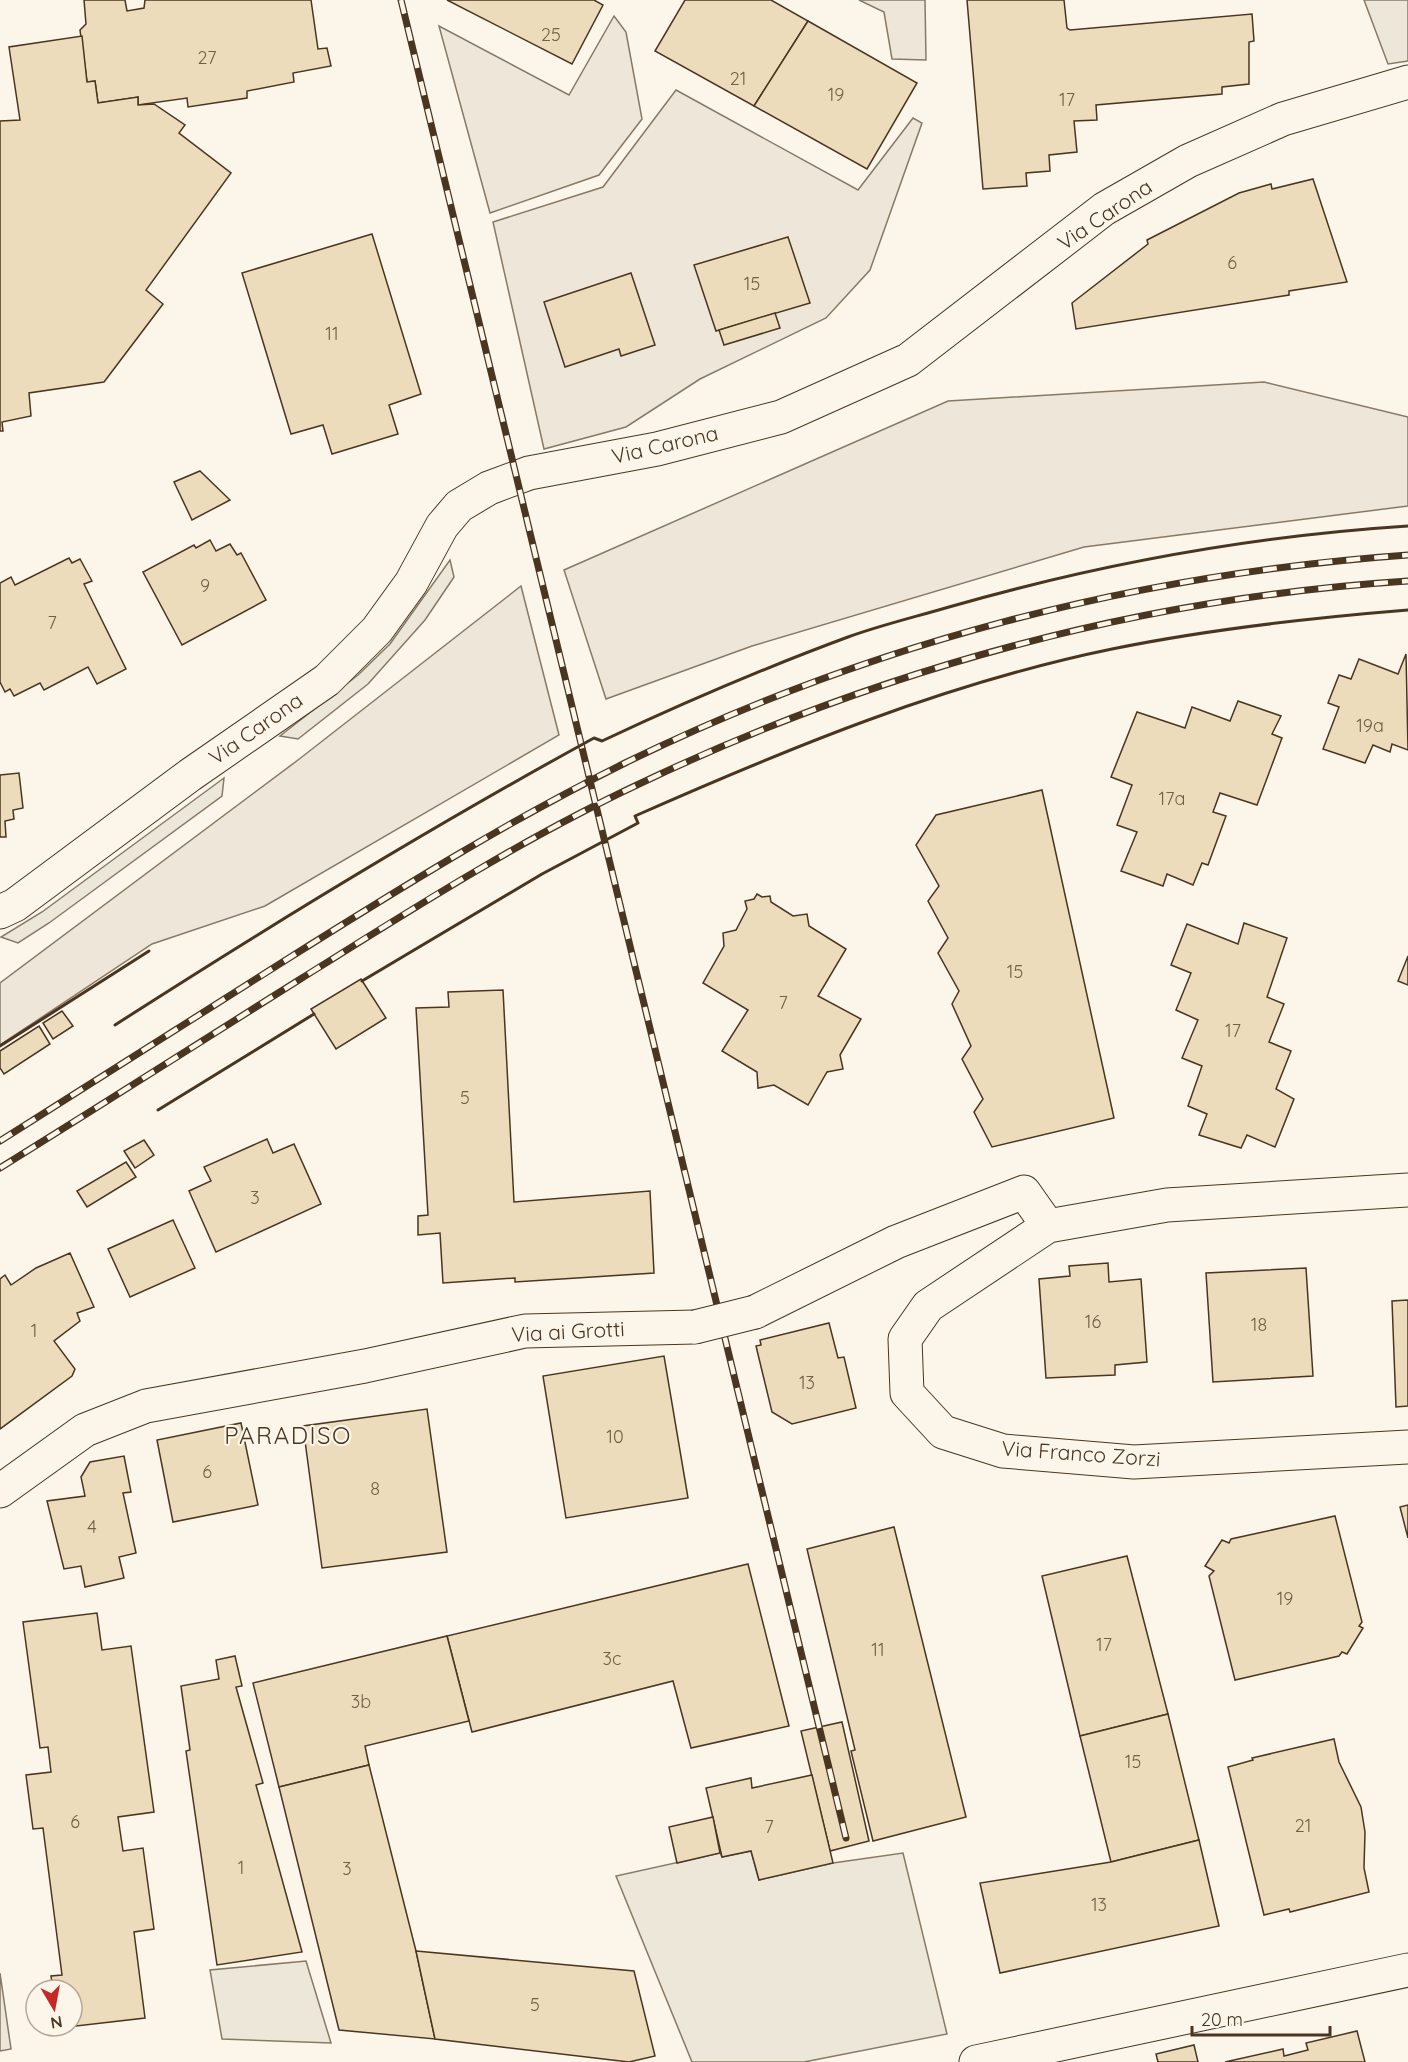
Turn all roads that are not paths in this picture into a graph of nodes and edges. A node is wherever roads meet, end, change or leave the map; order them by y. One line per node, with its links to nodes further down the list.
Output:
1 (1408, 82): 2 (street, Via Carona)
2 (0, 912)
3 (1408, 1190): 4 (street, Via Franco Zorzi)
4 (1048, 1226): 5 (street, Via Franco Zorzi); 6 (street, Via ai Grotti, bridge)
5 (1408, 1447)
6 (0, 1491)
7 (1408, 1970): 8 (street)
8 (975, 2062)

